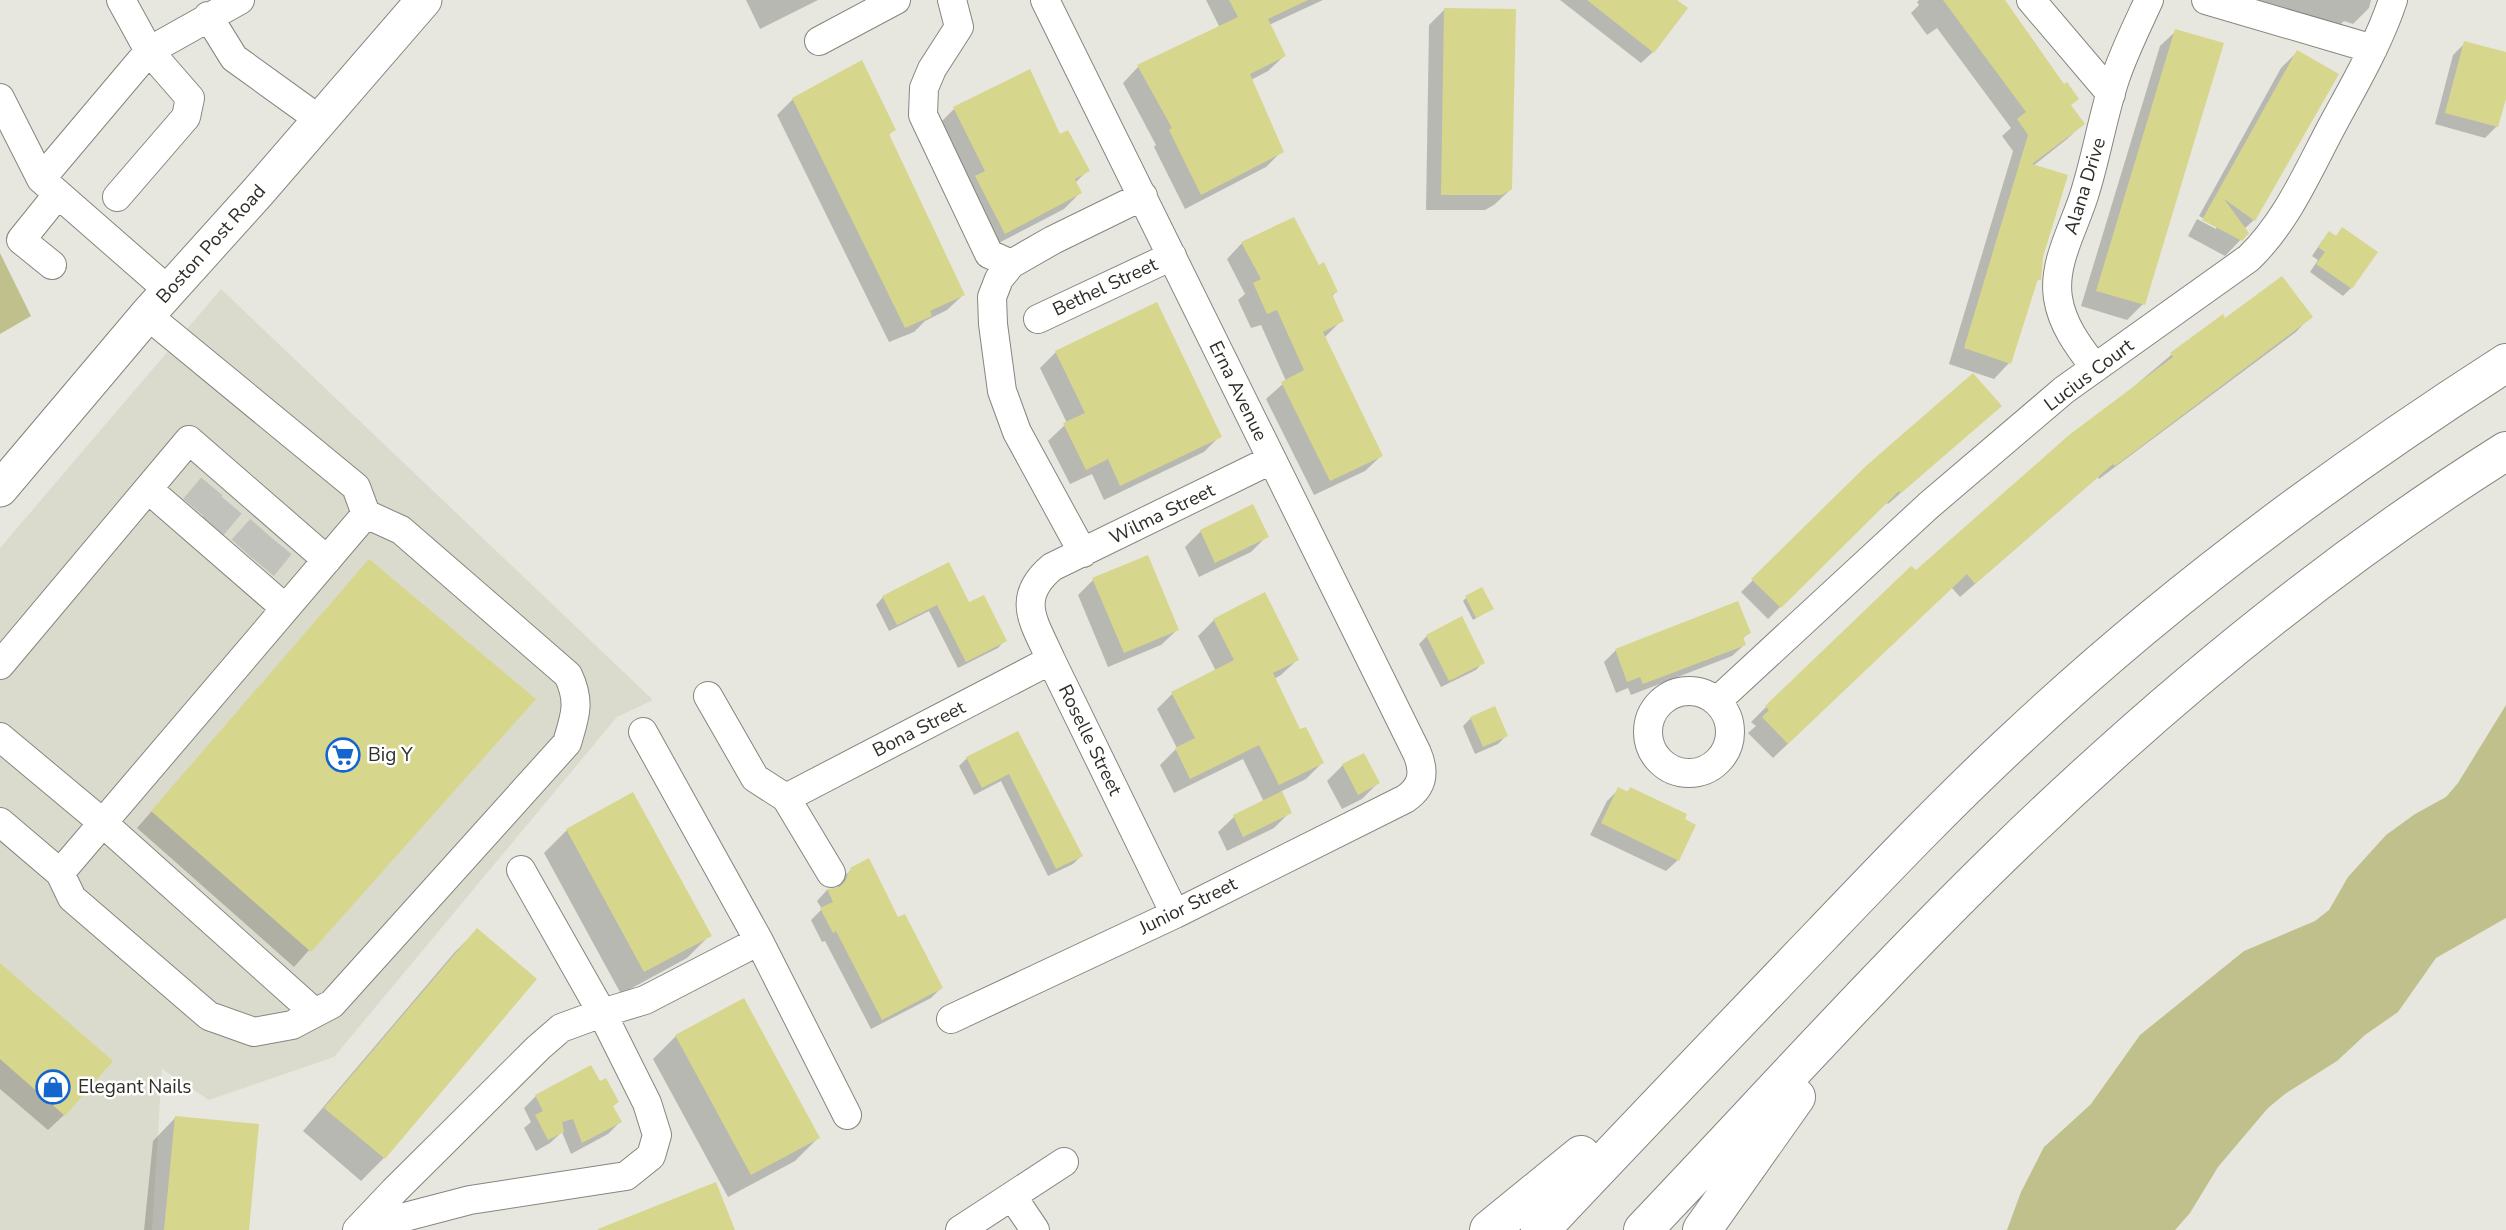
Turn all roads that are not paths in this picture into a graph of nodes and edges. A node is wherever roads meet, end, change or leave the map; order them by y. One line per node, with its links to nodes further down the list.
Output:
1 (121, 0): 14 (street)
2 (240, 0): 11 (street)
3 (424, 0): 17 (main road, Boston Post Road)
4 (897, 0): 12 (street)
5 (952, 0): 22 (street)
6 (1045, 0): 19 (street, Erna Avenue)
7 (2031, 0): 15 (street)
8 (2148, 0): 15 (street, Alana Drive)
9 (2206, 0): 13 (street)
10 (2393, 0): 13 (street, Lucius Court)
11 (208, 16): 14 (street); 17 (street)
12 (819, 41)
13 (2373, 49): 27 (street, Lucius Court)
14 (149, 51): 18 (street); 20 (street)
15 (2111, 94): 27 (street, Alana Drive)
16 (0, 98): 18 (street)
17 (320, 120): 24 (main road, Boston Post Road)
18 (49, 187): 23 (street); 24 (street)
19 (1143, 196): 21 (street, Erna Avenue); 22 (street)
20 (117, 197)
21 (1172, 256): 25 (street, Bethel Street); 29 (street, Erna Avenue)
22 (1011, 264): 33 (street)
23 (52, 265)
24 (158, 303): 30 (main road, Boston Post Road); 32 (street)
25 (1038, 319)
26 (2506, 363): 53 (highway)
27 (2095, 368): 40 (street, Lucius Court)
28 (2506, 451): 52 (highway)
29 (1271, 460): 33 (street, Wilma Street); 43 (street, Erna Avenue)
30 (0, 489)
31 (148, 489): 34 (street); 36 (street); 38 (street)
32 (366, 514): 34 (street); 54 (street)
33 (1083, 553): 35 (street, Wilma Street)
34 (327, 560): 36 (street)
35 (1052, 567): 37 (street, Roselle Street)
36 (285, 608): 46 (street)
37 (1051, 660): 44 (street, Bona Street); 50 (street, Roselle Street)
38 (0, 665)
39 (708, 696): 44 (street)
40 (1717, 701)
41 (643, 732): 51 (street)
42 (0, 737): 46 (street)
43 (1420, 784): 50 (street, Junior Street)
44 (786, 798): 49 (street)
45 (0, 822): 48 (street)
46 (103, 823): 48 (street); 54 (street)
47 (521, 870): 55 (street)
48 (60, 873): 54 (street)
49 (831, 873)
50 (1175, 914): 56 (street, Junior Street)
51 (759, 941): 55 (street); 57 (street)
52 (1872, 989): 66 (highway); 67 (highway)
53 (1761, 997): 64 (highway); 65 (highway)
54 (315, 1013)
55 (602, 1013): 60 (street); 61 (street)
56 (951, 1019)
57 (847, 1115)
58 (1064, 1162): 59 (street)
59 (1012, 1196): 62 (street); 63 (street)
60 (357, 1230)
61 (368, 1230)
62 (960, 1230)
63 (1035, 1230)
64 (1489, 1230)
65 (1540, 1230)
66 (1643, 1230)
67 (1702, 1230)

